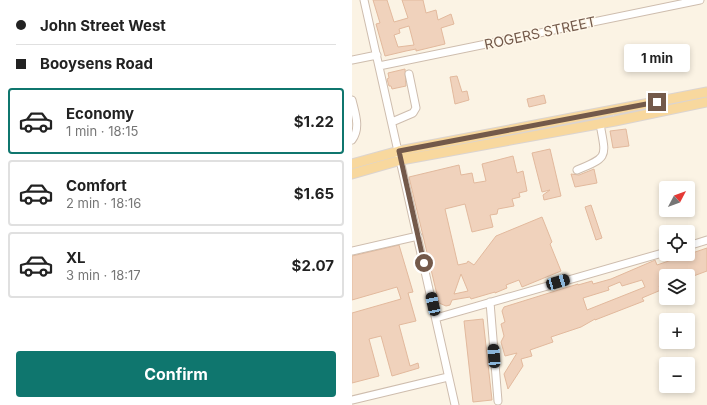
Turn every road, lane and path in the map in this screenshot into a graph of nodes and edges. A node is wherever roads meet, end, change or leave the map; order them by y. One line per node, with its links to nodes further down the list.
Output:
1 (364, 0): 3 (street)
2 (700, 0): 5 (street, ROGERS STREET)
3 (377, 56): 4 (street); 5 (street)
4 (352, 60)
5 (380, 66): 10 (street)
6 (409, 74): 10 (street)
7 (707, 92): 13 (main road)
8 (352, 100): 12 (street)
9 (707, 102): 11 (main road)
10 (392, 122): 13 (street)
11 (600, 124): 13 (main road); 15 (street)
12 (352, 140)
13 (400, 156): 14 (main road); 16 (main road); 17 (street)
14 (352, 164)
15 (577, 170)
16 (352, 174)
17 (418, 236): 20 (street); 23 (street)
18 (707, 240): 19 (street)
19 (695, 244)
20 (352, 251)
21 (659, 254): 22 (street)
22 (490, 302): 23 (street); 26 (street)
23 (436, 318): 24 (street)
24 (448, 377): 25 (street); 27 (street)
25 (352, 400)
26 (498, 401)
27 (455, 405)

